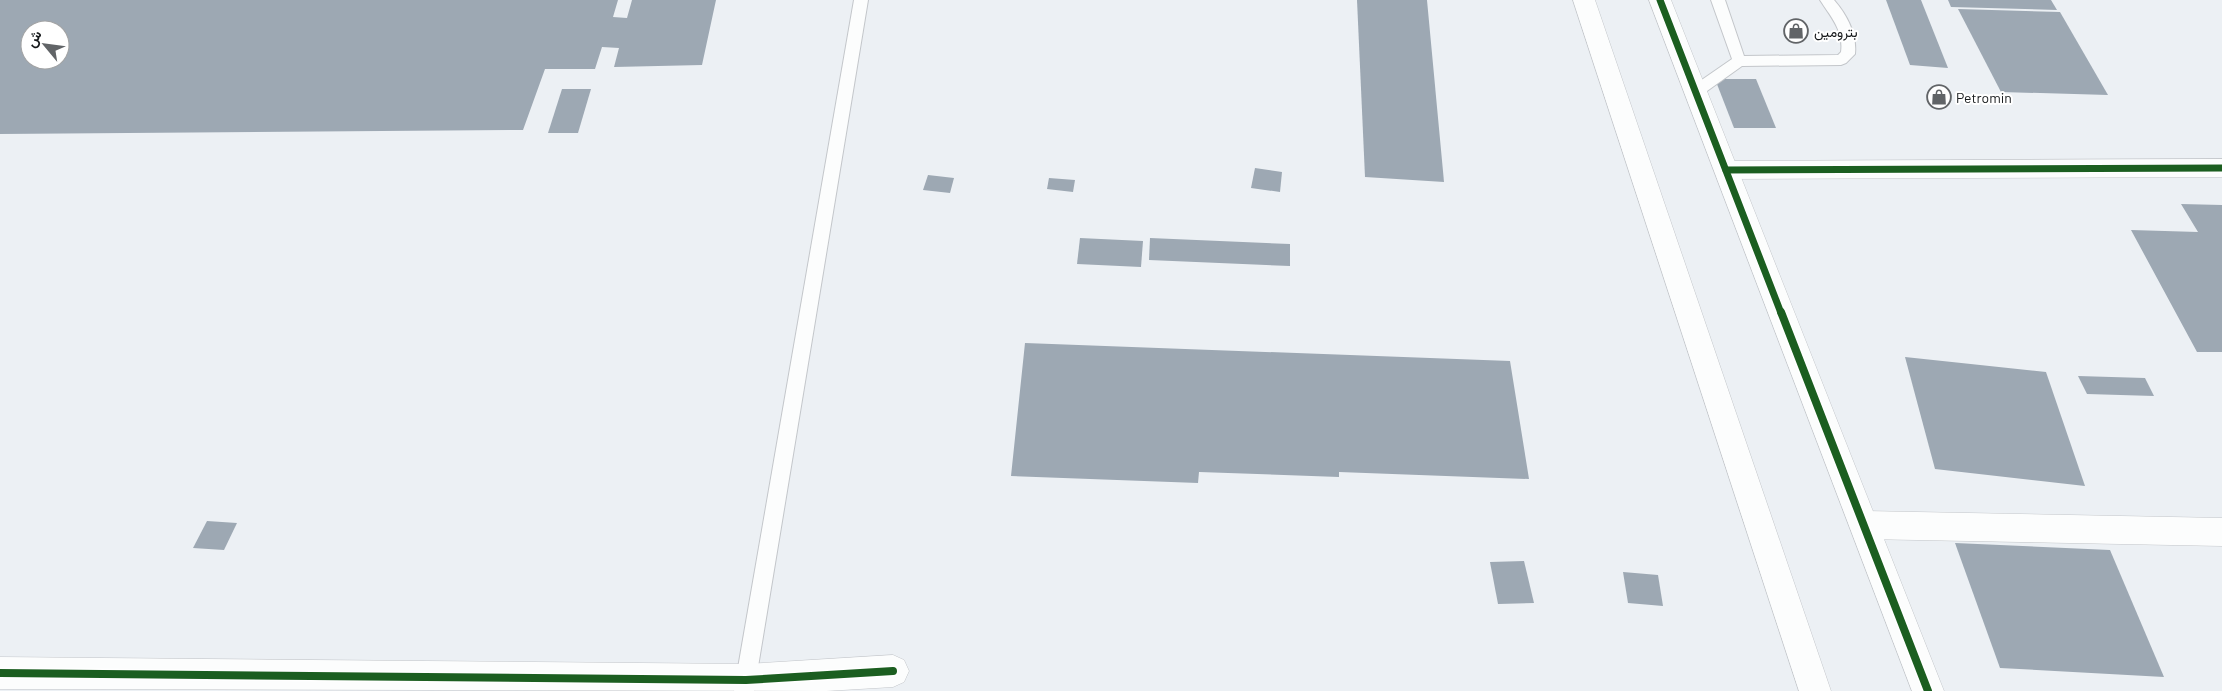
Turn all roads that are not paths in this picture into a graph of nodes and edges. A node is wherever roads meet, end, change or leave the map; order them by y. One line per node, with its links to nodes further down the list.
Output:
1 (860, 0): 15 (lane)
2 (1584, 0): 16 (street)
3 (1660, 0): 7 (street)
4 (1718, 0): 6 (lane)
5 (1827, 0): 6 (lane)
6 (1739, 60): 7 (lane)
7 (1696, 92): 9 (street)
8 (2222, 168): 9 (street)
9 (1726, 170): 10 (street)
10 (1865, 526): 11 (street); 17 (street)
11 (2222, 532)
12 (893, 671): 15 (street)
13 (0, 673): 14 (street)
14 (210, 683): 15 (street)
15 (745, 686)
16 (1815, 691)
17 (1928, 691)

